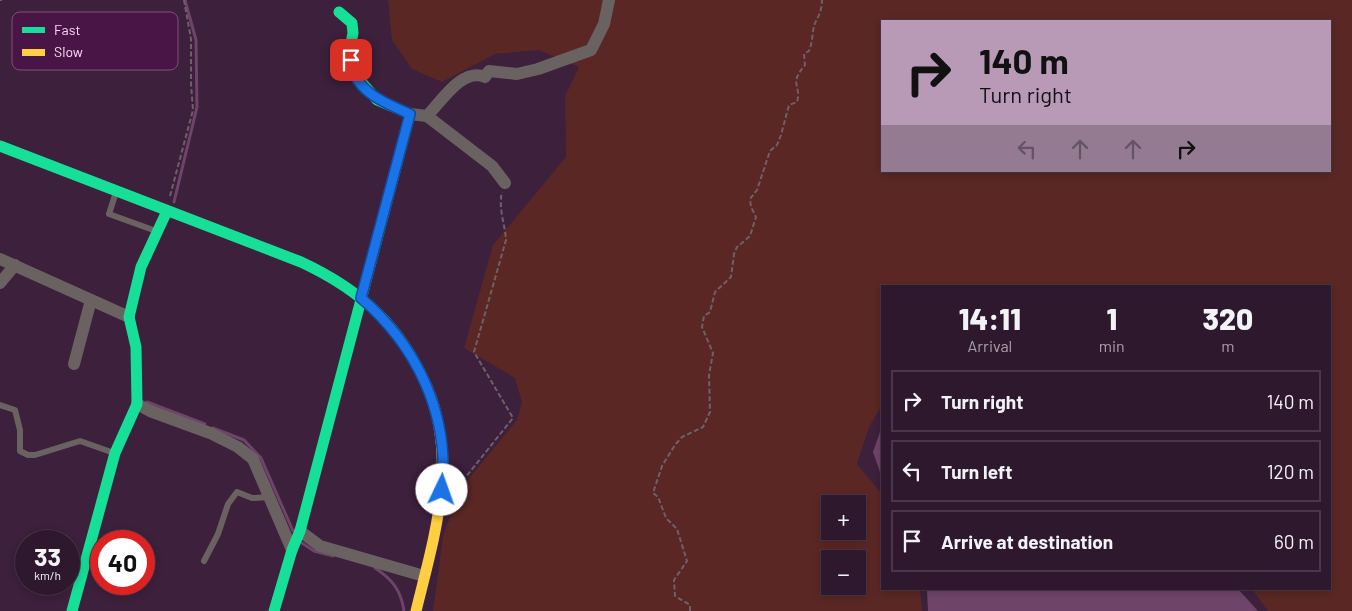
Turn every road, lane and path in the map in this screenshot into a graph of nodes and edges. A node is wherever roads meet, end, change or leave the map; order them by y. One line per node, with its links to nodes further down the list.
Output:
1 (184, 0): 10 (path)
2 (609, 0): 6 (street)
3 (822, 0): 31 (path)
4 (339, 12): 5 (street)
5 (410, 114): 6 (street); 15 (street)
6 (427, 116): 8 (street)
7 (0, 146): 9 (street)
8 (505, 183): 22 (path)
9 (116, 191): 10 (street); 11 (lane)
10 (167, 211): 11 (street); 15 (street)
11 (157, 232): 17 (street)
12 (0, 259): 13 (street)
13 (15, 265): 14 (street); 16 (street)
14 (0, 283)
15 (361, 298): 24 (street); 27 (street)
16 (92, 300): 17 (street); 18 (street)
17 (129, 317): 19 (street)
18 (74, 364)
19 (137, 404): 21 (street); 23 (street)
20 (0, 405): 21 (lane)
21 (115, 453): 28 (street)
22 (450, 479)
23 (270, 497): 25 (street); 26 (lane)
24 (300, 531): 25 (street); 27 (street)
25 (292, 550): 29 (street)
26 (204, 561)
27 (424, 576): 30 (street)
28 (72, 611)
29 (274, 611)
30 (416, 611)
31 (690, 611)

